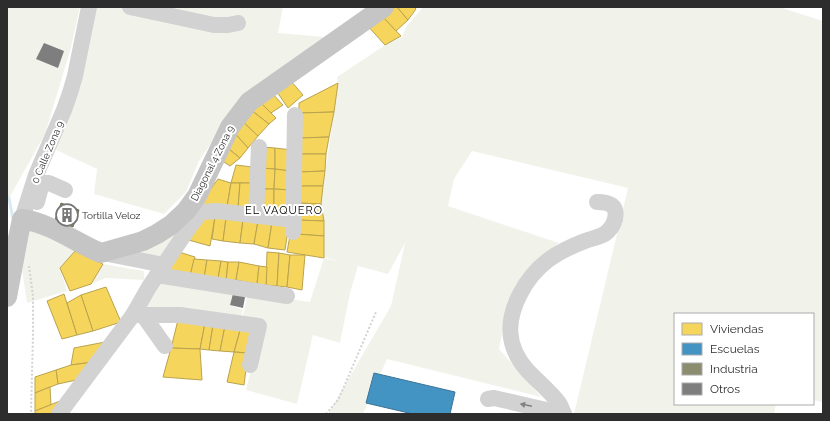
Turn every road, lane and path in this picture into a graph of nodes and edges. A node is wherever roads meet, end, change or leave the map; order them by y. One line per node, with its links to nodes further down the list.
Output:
1 (89, 7): 10 (street, 0 Calle Zona 9)
2 (130, 7): 4 (street)
3 (384, 7): 11 (main road, Diagonal 4 Zona 9)
4 (238, 23)
5 (296, 115): 9 (street)
6 (259, 147): 9 (street)
7 (65, 190): 10 (street)
8 (597, 202): 24 (street)
9 (256, 216): 13 (street)
10 (27, 220): 11 (main road); 15 (main road, 0 Calle Zona 9)
11 (101, 253): 13 (street)
12 (28, 264): 21 (path)
13 (161, 270): 14 (street); 17 (street)
14 (287, 296)
15 (7, 297)
16 (376, 312): 23 (path)
17 (138, 315): 18 (street); 19 (street); 22 (street)
18 (165, 346)
19 (250, 365)
20 (488, 400): 24 (street, one-way to 20)
21 (31, 414)
22 (59, 414)
23 (326, 414)
24 (564, 414)

